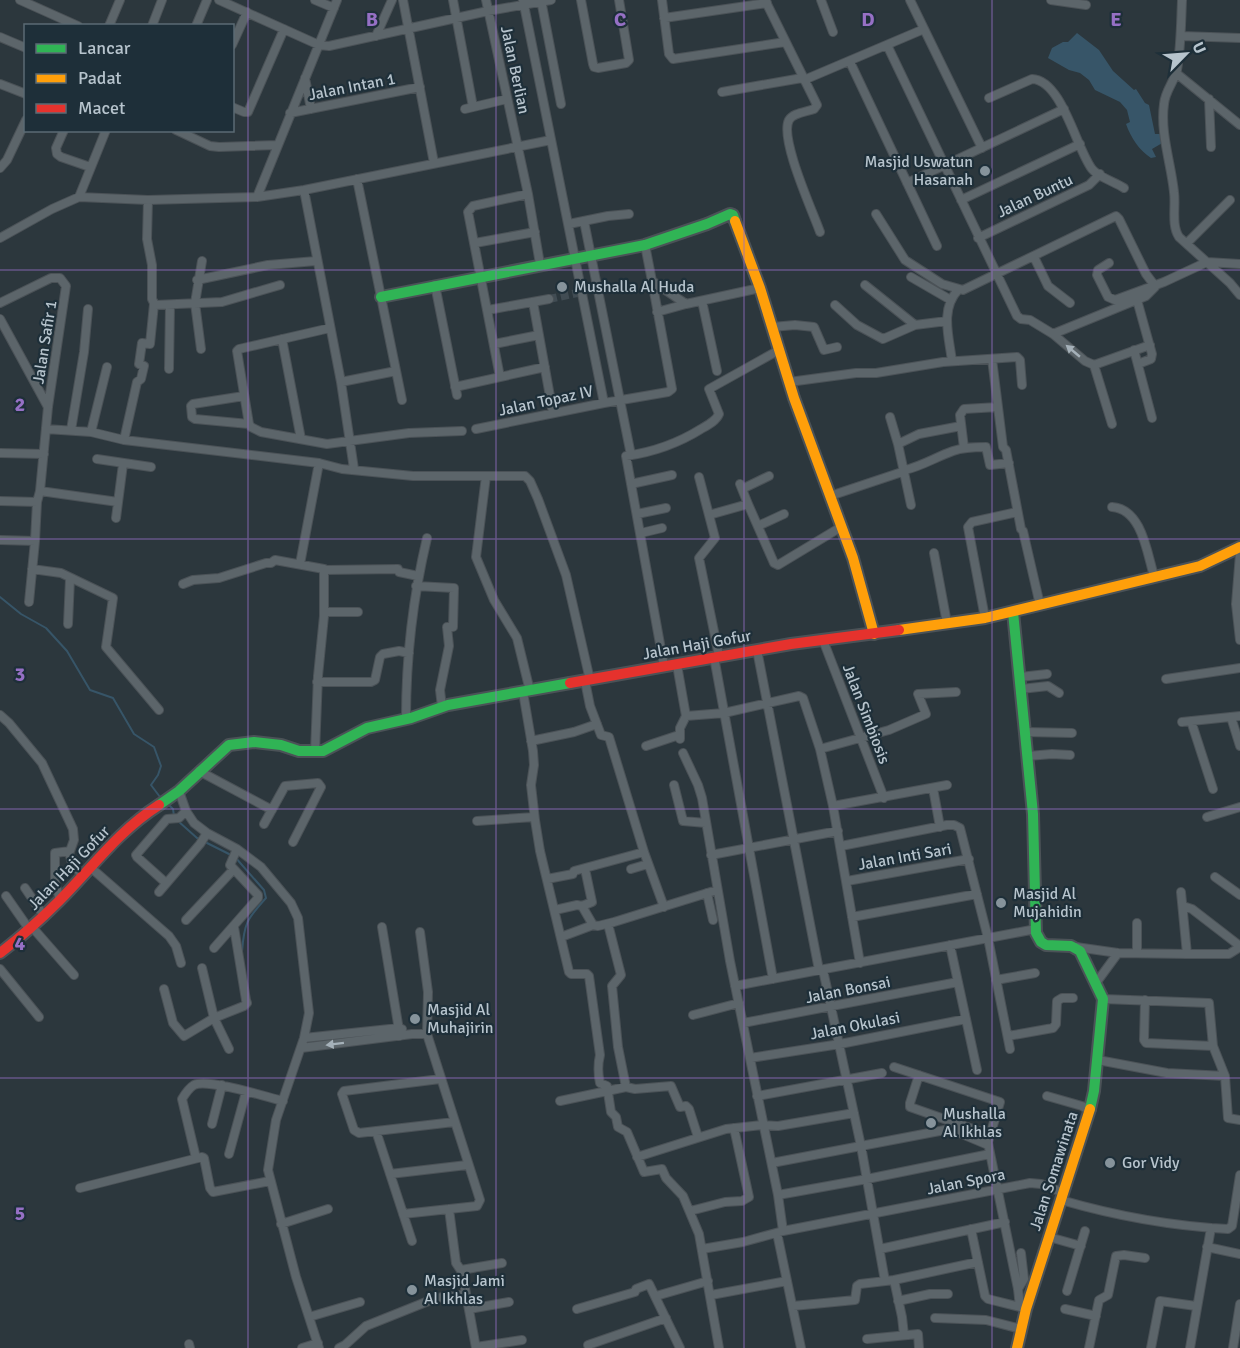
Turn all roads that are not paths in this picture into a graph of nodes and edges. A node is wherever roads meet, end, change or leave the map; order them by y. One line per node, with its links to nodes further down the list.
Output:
1 (20, 0): 28 (street)
2 (120, 0): 29 (street)
3 (162, 0): 30 (street)
4 (207, 0): 31 (street)
5 (219, 0): 25 (street)
6 (315, 0): 22 (street)
7 (392, 0): 36 (street)
8 (403, 0): 32 (street)
9 (453, 0): 26 (street)
10 (486, 0): 24 (street, Jalan Berlian)
11 (550, 0): 19 (street)
12 (581, 0): 13 (street)
13 (619, 0)
14 (662, 0): 27 (street)
15 (821, 0): 35 (street)
16 (910, 0): 34 (street)
17 (1051, 0): 23 (street)
18 (1182, 0): 37 (street)
19 (541, 1): 21 (street); 56 (street)
20 (766, 2): 27 (street); 41 (street)
21 (523, 3): 24 (street); 66 (street)
22 (335, 4): 42 (street)
23 (1086, 5)
24 (488, 11): 26 (street); 54 (street, Jalan Berlian)
25 (247, 12): 33 (street); 40 (street)
26 (457, 18): 32 (street); 54 (street)
27 (664, 18): 41 (street)
28 (74, 24)
29 (110, 24)
30 (153, 24)
31 (197, 24)
32 (409, 28): 36 (street); 50 (street)
33 (284, 29): 42 (street); 57 (street)
34 (924, 29): 43 (street); 71 (street)
35 (833, 32)
36 (376, 36): 42 (street)
37 (1181, 36): 39 (street); 46 (street)
38 (0, 37): 44 (street)
39 (1240, 39)
40 (234, 41)
41 (785, 42): 48 (street)
42 (319, 45): 47 (street)
43 (887, 45): 45 (street); 73 (street)
44 (24, 47)
45 (850, 62): 48 (street); 78 (street)
46 (1176, 73): 55 (street); 96 (street)
47 (304, 78): 58 (street); 60 (street)
48 (803, 79): 51 (street); 92 (street)
49 (0, 84): 52 (street)
50 (420, 87): 58 (street, Jalan Intan 1); 72 (street)
51 (722, 92)
52 (24, 93)
53 (989, 98): 59 (street)
54 (507, 99): 69 (street, Jalan Berlian)
55 (1209, 99): 62 (street); 70 (street)
56 (561, 104)
57 (234, 108)
58 (311, 109): 60 (street, Jalan Intan 1)
59 (1064, 109): 67 (street); 71 (street)
60 (290, 113): 68 (street)
61 (24, 124): 75 (street)
62 (1240, 125)
63 (63, 132): 74 (street)
64 (105, 132): 74 (street)
65 (180, 132): 68 (street)
66 (551, 140): 69 (street); 90 (street)
67 (1080, 144): 76 (street); 85 (street)
68 (277, 145): 83 (street)
69 (517, 146): 72 (street); 81 (street, Jalan Berlian)
70 (1210, 147)
71 (982, 148): 73 (street)
72 (434, 163): 77 (street)
73 (944, 166): 78 (street); 85 (street)
74 (90, 167): 82 (street)
75 (0, 168)
76 (1100, 174): 79 (street); 94 (street, Jalan Buntu)
77 (357, 179): 80 (street); 120 (street)
78 (907, 183): 98 (street)
79 (1124, 188)
80 (303, 190): 83 (street); 103 (street)
81 (528, 194): 91 (street, Jalan Berlian); 95 (street)
82 (79, 197): 84 (street); 93 (street)
83 (257, 197): 84 (street)
84 (148, 200): 129 (street)
85 (961, 200): 94 (street)
86 (1230, 200): 96 (street)
87 (629, 214): 89 (street)
88 (876, 214): 118 (street)
89 (584, 221): 90 (street); 99 (street)
90 (569, 224): 101 (street)
91 (535, 232): 95 (street); 106 (street, Jalan Berlian)
92 (820, 232)
93 (0, 238)
94 (978, 238): 108 (street)
95 (475, 243): 109 (street)
96 (1187, 243): 104 (street)
97 (645, 245): 99 (street); 112 (street); 117 (street)
98 (937, 246)
99 (590, 255): 101 (street); 167 (street)
100 (1034, 256): 108 (street); 116 (street); 128 (street)
101 (576, 258): 106 (street); 168 (street)
102 (202, 261): 111 (street)
103 (316, 261): 111 (street); 140 (street)
104 (1207, 262): 107 (street); 116 (street); 119 (street)
105 (1109, 263): 116 (street)
106 (540, 264): 109 (street)
107 (1240, 264)
108 (996, 275): 118 (street); 141 (street)
109 (481, 276): 114 (street); 134 (street)
110 (911, 277): 122 (street)
111 (197, 280): 127 (street)
112 (652, 281): 130 (street); 135 (street)
113 (280, 285): 127 (street)
114 (435, 285): 120 (street); 163 (street)
115 (865, 285): 138 (street)
116 (1155, 286): 123 (street)
117 (760, 288): 124 (street); 139 (street)
118 (958, 290): 122 (street)
119 (1240, 295)
120 (381, 297): 157 (street)
121 (549, 299): 125 (street)
122 (949, 299): 137 (street)
123 (1137, 300): 141 (street); 145 (street)
124 (702, 301): 130 (street); 158 (street)
125 (533, 302): 134 (street); 142 (street)
126 (0, 303): 170 (street, Jalan Safir 1)
127 (195, 303): 131 (street); 147 (street)
128 (1070, 303)
129 (154, 304): 131 (street); 183 (street)
130 (686, 304): 135 (street)
131 (170, 305): 156 (street)
132 (835, 305): 138 (street)
133 (88, 309): 179 (street)
134 (488, 310): 144 (street)
135 (657, 312): 167 (street, Jalan Topaz IV)
136 (0, 319): 170 (street)
137 (947, 321): 138 (street); 151 (street)
138 (915, 325)
139 (772, 327): 146 (street); 148 (street)
140 (330, 328): 143 (street); 160 (street)
141 (1053, 334): 153 (street, one-way to 141)
142 (539, 335): 144 (street); 155 (street)
143 (282, 339): 165 (street); 182 (street)
144 (495, 344): 159 (street)
145 (1150, 345): 149 (street); 152 (street)
146 (837, 347)
147 (201, 349)
148 (779, 350): 161 (street); 189 (street)
149 (1134, 350): 152 (street); 153 (street)
150 (992, 359): 151 (street); 162 (street); 169 (street)
151 (952, 361): 161 (street)
152 (1138, 364): 173 (street)
153 (1094, 365): 175 (street)
154 (107, 367): 181 (street)
155 (545, 367): 159 (street); 171 (street)
156 (169, 369)
157 (396, 371): 160 (street); 166 (street)
158 (717, 371)
159 (500, 377): 163 (street)
160 (341, 382): 184 (street)
161 (789, 382): 203 (street)
162 (1022, 386)
163 (455, 387): 164 (street)
164 (457, 395)
165 (244, 396): 174 (street); 174 (street)
166 (402, 400)
167 (621, 400): 168 (street, Jalan Topaz IV); 189 (street)
168 (604, 403): 171 (street, Jalan Topaz IV)
169 (998, 406): 176 (street); 192 (street)
170 (48, 407): 177 (street)
171 (553, 413): 178 (street, Jalan Topaz IV)
172 (891, 417): 185 (street)
173 (1152, 418)
174 (249, 424): 182 (street)
175 (1112, 424)
176 (961, 426): 185 (street); 186 (street)
177 (46, 429): 179 (street); 188 (street)
178 (476, 429)
179 (72, 430): 181 (street)
180 (462, 431): 184 (street)
181 (92, 432): 183 (street)
182 (301, 439): 184 (street)
183 (124, 440): 191 (street)
184 (351, 440): 195 (street)
185 (898, 444): 196 (street)
186 (964, 448): 192 (street); 196 (street)
187 (0, 453): 188 (street)
188 (44, 454): 202 (street)
189 (632, 455): 201 (street)
190 (97, 459): 193 (street)
191 (319, 463): 195 (street); 226 (street)
192 (1009, 463): 211 (street)
193 (123, 464): 194 (street); 206 (street)
194 (151, 467)
195 (354, 469): 197 (street)
196 (905, 470): 203 (street); 208 (street)
197 (486, 476): 254 (street); 257 (street)
198 (672, 476): 201 (street)
199 (769, 476): 207 (street)
200 (699, 477): 214 (street)
201 (632, 484): 212 (street)
202 (40, 491): 205 (street); 206 (street)
203 (830, 496): 217 (street)
204 (0, 501): 205 (street)
205 (37, 502): 222 (street)
206 (118, 502): 215 (street)
207 (748, 504): 214 (street); 216 (street)
208 (911, 505)
209 (1112, 507): 230 (street)
210 (666, 508): 212 (street)
211 (1017, 512): 235 (street); 239 (street)
212 (637, 514): 219 (street)
213 (784, 514): 216 (street)
214 (709, 515): 247 (street)
215 (116, 518)
216 (758, 526): 217 (street)
217 (841, 527): 242 (street)
218 (662, 528): 219 (street)
219 (641, 533): 249 (street)
220 (427, 538): 229 (street)
221 (0, 540): 222 (street)
222 (35, 541): 227 (street)
223 (1240, 547): 230 (street, Jalan Haji Gofur)
224 (934, 553): 240 (street)
225 (1240, 554): 244 (street)
226 (300, 564): 228 (street); 232 (street)
227 (32, 569): 231 (street); 234 (street)
228 (325, 570): 229 (street); 236 (street)
229 (418, 576): 233 (street)
230 (1154, 576): 235 (street, Jalan Haji Gofur)
231 (70, 579): 241 (street); 262 (street)
232 (183, 584)
233 (416, 586): 246 (street); 261 (street)
234 (29, 602)
235 (1040, 605): 238 (street, Jalan Haji Gofur)
236 (325, 612): 237 (street); 255 (street)
237 (358, 612)
238 (1013, 612): 239 (street, Jalan Haji Gofur); 252 (street)
239 (985, 618): 240 (street, Jalan Haji Gofur)
240 (947, 623): 242 (street, Jalan Haji Gofur)
241 (68, 624)
242 (874, 634): 243 (street, Jalan Haji Gofur)
243 (823, 640): 245 (street, Jalan Haji Gofur); 273 (street, Jalan Simbiosis)
244 (1240, 640)
245 (757, 650): 247 (street, Jalan Haji Gofur); 260 (street)
246 (409, 653): 255 (street); 267 (street)
247 (717, 657): 248 (street, Jalan Haji Gofur); 263 (street)
248 (677, 664): 249 (street, Jalan Haji Gofur); 265 (street)
249 (664, 666): 254 (street, Jalan Haji Gofur)
250 (1240, 668): 253 (street)
251 (1047, 674): 252 (street)
252 (1020, 677): 256 (street)
253 (1166, 679)
254 (587, 680): 257 (street, Jalan Haji Gofur); 270 (street)
255 (317, 682): 278 (street)
256 (1021, 689): 259 (street); 271 (street)
257 (527, 692): 261 (street, Jalan Haji Gofur); 274 (street)
258 (956, 692): 273 (street)
259 (1059, 693)
260 (768, 704): 263 (street); 277 (street); 301 (street)
261 (442, 707): 267 (street, Jalan Haji Gofur)
262 (159, 710)
263 (724, 713): 265 (street); 304 (street)
264 (0, 716): 305 (street)
265 (686, 716): 275 (street)
266 (1236, 716): 268 (street); 276 (street)
267 (406, 719): 278 (street, Jalan Haji Gofur)
268 (1191, 721): 269 (street); 286 (street)
269 (1182, 722)
270 (597, 724): 274 (street); 306 (street)
271 (1026, 732): 272 (street); 281 (street)
272 (1072, 733)
273 (861, 739): 277 (street); 288 (street, Jalan Simbiosis)
274 (531, 741): 293 (street)
275 (646, 746)
276 (1240, 746)
277 (820, 749): 289 (street)
278 (315, 752): 282 (street, Jalan Haji Gofur)
279 (683, 753): 296 (street)
280 (1070, 755): 281 (street)
281 (1028, 756): 342 (street)
282 (199, 771): 287 (street, Jalan Haji Gofur); 291 (street)
283 (674, 785): 296 (street)
284 (946, 785): 285 (street)
285 (933, 788): 288 (street); 298 (street)
286 (1213, 789)
287 (178, 791): 292 (street); 314 (street, Jalan Haji Gofur)
288 (884, 798): 289 (street)
289 (833, 806): 299 (street)
290 (1240, 807): 294 (street)
291 (272, 810): 297 (street); 302 (street)
292 (186, 812): 300 (street); 318 (street)
293 (534, 817): 295 (street); 316 (street)
294 (1207, 817)
295 (477, 821)
296 (706, 823): 308 (street)
297 (264, 824)
298 (940, 827): 303 (street); 309 (street)
299 (838, 831): 301 (street); 303 (street)
300 (205, 837): 307 (street); 318 (street)
301 (795, 840): 304 (street); 358 (street)
302 (294, 842)
303 (841, 846): 317 (street)
304 (750, 849): 308 (street); 361 (street)
305 (69, 852): 314 (street); 327 (street)
306 (644, 852): 310 (street); 311 (street)
307 (235, 854): 313 (street); 381 (street)
308 (711, 855): 320 (street)
309 (969, 859): 317 (street, Jalan Inti Sari); 324 (street)
310 (648, 864): 312 (street); 330 (street)
311 (585, 869): 316 (street); 328 (street)
312 (632, 869)
313 (233, 870): 334 (street); 339 (street)
314 (86, 871): 327 (street, Jalan Haji Gofur); 354 (street)
315 (1215, 877): 325 (street)
316 (547, 879): 331 (street)
317 (847, 881): 333 (street)
318 (166, 883): 321 (street)
319 (25, 888): 332 (street)
320 (717, 890): 323 (street); 365 (street)
321 (159, 892)
322 (1181, 892): 329 (street)
323 (707, 893): 330 (street); 335 (street)
324 (977, 894): 333 (street); 345 (street)
325 (1240, 895)
326 (6, 896): 341 (street)
327 (60, 900): 332 (street, Jalan Haji Gofur)
328 (582, 906): 331 (street); 338 (street)
329 (1183, 906): 348 (street); 353 (street)
330 (664, 907): 337 (street)
331 (555, 910): 344 (street)
332 (44, 916): 341 (street, Jalan Haji Gofur)
333 (852, 918): 355 (street)
334 (186, 920)
335 (713, 920)
336 (1137, 923): 352 (street)
337 (608, 924): 338 (street); 397 (street)
338 (593, 925): 344 (street)
339 (234, 927): 349 (street); 374 (street)
340 (382, 927): 377 (street)
341 (31, 928): 350 (street, Jalan Haji Gofur); 360 (street)
342 (1036, 929): 345 (street); 347 (street)
343 (420, 932): 378 (street)
344 (561, 937): 398 (street)
345 (988, 938): 346 (street); 362 (street)
346 (950, 945): 355 (street); 363 (street)
347 (1071, 946): 351 (street); 364 (street)
348 (1240, 947): 353 (street)
349 (214, 948)
350 (0, 953)
351 (1118, 953): 352 (street); 364 (street)
352 (1137, 953): 353 (street)
353 (1187, 954)
354 (181, 963)
355 (860, 963): 358 (street)
356 (202, 968): 374 (street)
357 (0, 969): 373 (street)
358 (821, 970): 361 (street); 371 (street)
359 (1035, 973): 362 (street)
360 (74, 975)
361 (773, 979): 365 (street)
362 (996, 980): 380 (street)
363 (958, 982): 371 (street, Jalan Bonsai); 375 (street)
364 (1096, 984): 368 (street)
365 (735, 986): 370 (street)
366 (164, 989): 374 (street)
367 (1072, 999): 380 (street)
368 (1103, 999): 369 (street); 388 (street, Jalan Somawinata)
369 (1144, 1000): 383 (street); 383 (street)
370 (739, 1003): 372 (street); 376 (street)
371 (832, 1007): 376 (street, Jalan Bonsai); 382 (street)
372 (693, 1015)
373 (39, 1017)
374 (214, 1018): 385 (street)
375 (966, 1019): 382 (street, Jalan Okulasi); 390 (street)
376 (743, 1023): 387 (street)
377 (399, 1032): 378 (street); 379 (street)
378 (427, 1034): 394 (street)
379 (372, 1035): 381 (street); 384 (street, one-way to 384)
380 (1008, 1036): 386 (street)
381 (304, 1038): 384 (street)
382 (840, 1044): 387 (street, Jalan Okulasi); 395 (street)
383 (1213, 1046): 393 (street)
384 (301, 1048): 402 (street)
385 (229, 1049)
386 (1010, 1049)
387 (750, 1058): 400 (street)
388 (1098, 1060): 393 (street); 404 (street, Jalan Somawinata)
389 (894, 1067): 392 (street)
390 (976, 1070)
391 (882, 1073): 395 (street)
392 (919, 1075): 412 (street); 412 (street)
393 (1225, 1076): 406 (street)
394 (440, 1079): 407 (street); 411 (street)
395 (847, 1079): 400 (street); 405 (street)
396 (222, 1085): 399 (street); 408 (street); 419 (street)
397 (626, 1087): 398 (street); 413 (street)
398 (609, 1091): 403 (street); 418 (street)
399 (246, 1092): 402 (street); 416 (street)
400 (757, 1096): 409 (street)
401 (1047, 1096): 404 (street)
402 (283, 1101): 425 (street)
403 (560, 1101)
404 (1090, 1111): 429 (street, Jalan Somawinata)
405 (854, 1113): 409 (street); 415 (street)
406 (1240, 1120)
407 (454, 1122): 411 (street); 421 (street)
408 (212, 1124)
409 (762, 1125): 410 (street); 428 (street)
410 (734, 1128): 413 (street); 432 (street)
411 (376, 1131): 422 (street)
412 (990, 1135): 414 (street)
413 (698, 1137): 418 (street)
414 (988, 1145): 415 (street); 417 (street)
415 (861, 1146): 420 (street); 424 (street)
416 (229, 1154)
417 (990, 1154): 424 (street); 427 (street)
418 (637, 1157): 432 (street)
419 (196, 1158): 425 (street); 426 (street)
420 (777, 1162)
421 (467, 1164): 422 (street); 431 (street)
422 (390, 1174): 433 (street)
423 (1240, 1175): 437 (street)
424 (867, 1179): 428 (street); 434 (street)
425 (270, 1181): 436 (street)
426 (80, 1188)
427 (998, 1190): 429 (street, Jalan Spora); 434 (street, Jalan Spora); 435 (street)
428 (777, 1195): 439 (street)
429 (1063, 1196): 437 (street, Jalan Spora); 441 (street, Jalan Somawinata)
430 (328, 1209): 436 (street)
431 (449, 1209): 433 (street); 452 (street)
432 (690, 1211): 445 (street)
433 (403, 1214): 442 (street)
434 (873, 1215): 439 (street, Jalan Spora); 446 (street)
435 (1005, 1222): 438 (street); 456 (street)
436 (281, 1224): 473 (street)
437 (1211, 1228): 444 (street)
438 (971, 1229): 446 (street); 450 (street)
439 (780, 1232): 445 (street, Jalan Spora); 454 (street)
440 (1085, 1232): 443 (street)
441 (1049, 1238): 443 (street); 468 (street, Jalan Somawinata)
442 (412, 1241)
443 (1081, 1246): 457 (street)
444 (1207, 1247): 448 (street); 467 (street)
445 (702, 1249): 453 (street)
446 (879, 1249): 455 (street)
447 (1021, 1253): 456 (street)
448 (1240, 1254)
449 (1145, 1258): 472 (street)
450 (978, 1262): 455 (street); 468 (street)
451 (502, 1263): 452 (street)
452 (461, 1270): 458 (street)
453 (708, 1281): 460 (street); 461 (street)
454 (787, 1281): 460 (street); 466 (street)
455 (890, 1281): 462 (street); 466 (street)
456 (1018, 1289): 468 (street)
457 (1067, 1291)
458 (466, 1294): 469 (street); 483 (street)
459 (948, 1294): 462 (street)
460 (711, 1295): 486 (street)
461 (656, 1296): 470 (street); 474 (street)
462 (898, 1300): 477 (street)
463 (360, 1302): 473 (street)
464 (508, 1302): 469 (street)
465 (1240, 1304): 493 (street)
466 (793, 1306): 487 (street)
467 (1196, 1306): 491 (street); 492 (street)
468 (1023, 1308): 476 (street, Jalan Somawinata)
469 (469, 1309): 484 (street)
470 (577, 1309)
471 (1065, 1309): 472 (street)
472 (1095, 1316): 490 (street)
473 (309, 1317): 481 (street)
474 (666, 1318): 480 (street); 485 (street)
475 (935, 1318): 476 (street)
476 (1021, 1329): 489 (street, Jalan Somawinata)
477 (904, 1335): 478 (street); 488 (street)
478 (867, 1339)
479 (522, 1340): 484 (street)
480 (588, 1345)
481 (319, 1346): 482 (street)
482 (302, 1348)
483 (339, 1348)
484 (476, 1348)
485 (680, 1348)
486 (719, 1348)
487 (801, 1348)
488 (919, 1348)
489 (1017, 1348)
490 (1089, 1348)
491 (1151, 1348)
492 (1190, 1348)
493 (1233, 1348)

